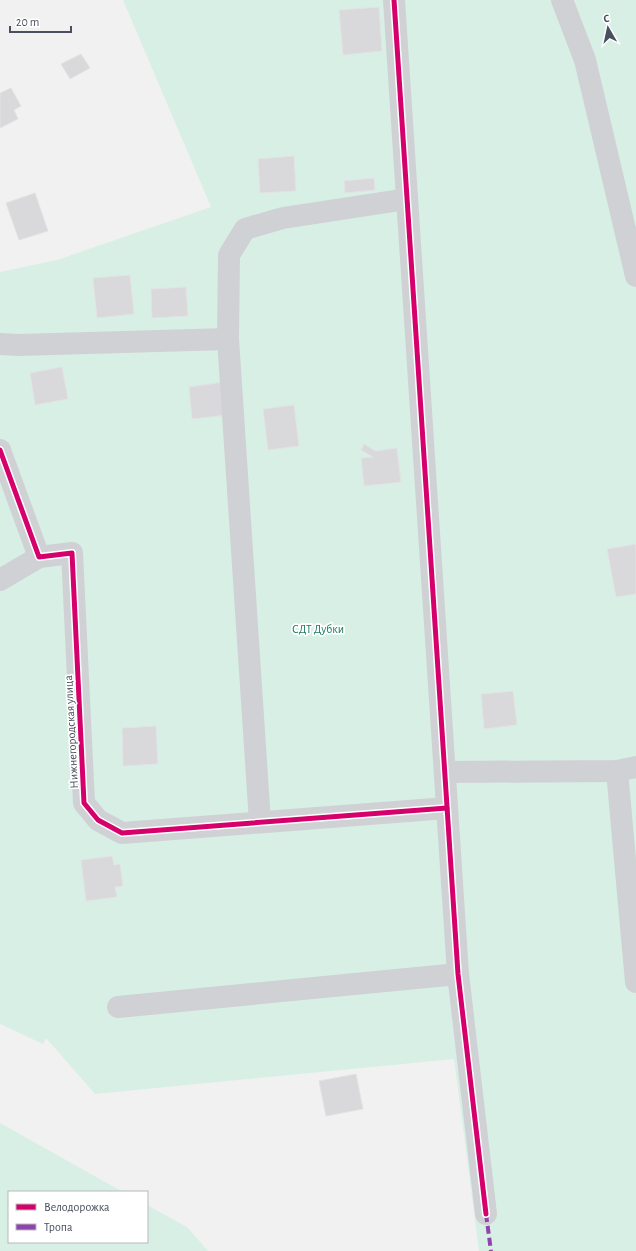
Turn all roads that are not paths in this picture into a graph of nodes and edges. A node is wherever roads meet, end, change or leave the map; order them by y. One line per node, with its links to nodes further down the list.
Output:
1 (394, 0): 3 (street)
2 (562, 0): 4 (street)
3 (407, 199): 5 (street); 11 (street)
4 (636, 276)
5 (228, 340): 6 (street); 13 (street)
6 (0, 344)
7 (0, 450): 8 (street)
8 (39, 557): 9 (street); 13 (street, Нижнегородская улица)
9 (0, 580)
10 (627, 769): 11 (street); 15 (street)
11 (445, 772): 12 (street)
12 (447, 808): 13 (street, Нижнегородская улица); 14 (street)
13 (260, 822)
14 (458, 974): 16 (street); 17 (street)
15 (636, 982)
16 (118, 1007)
17 (486, 1214)

